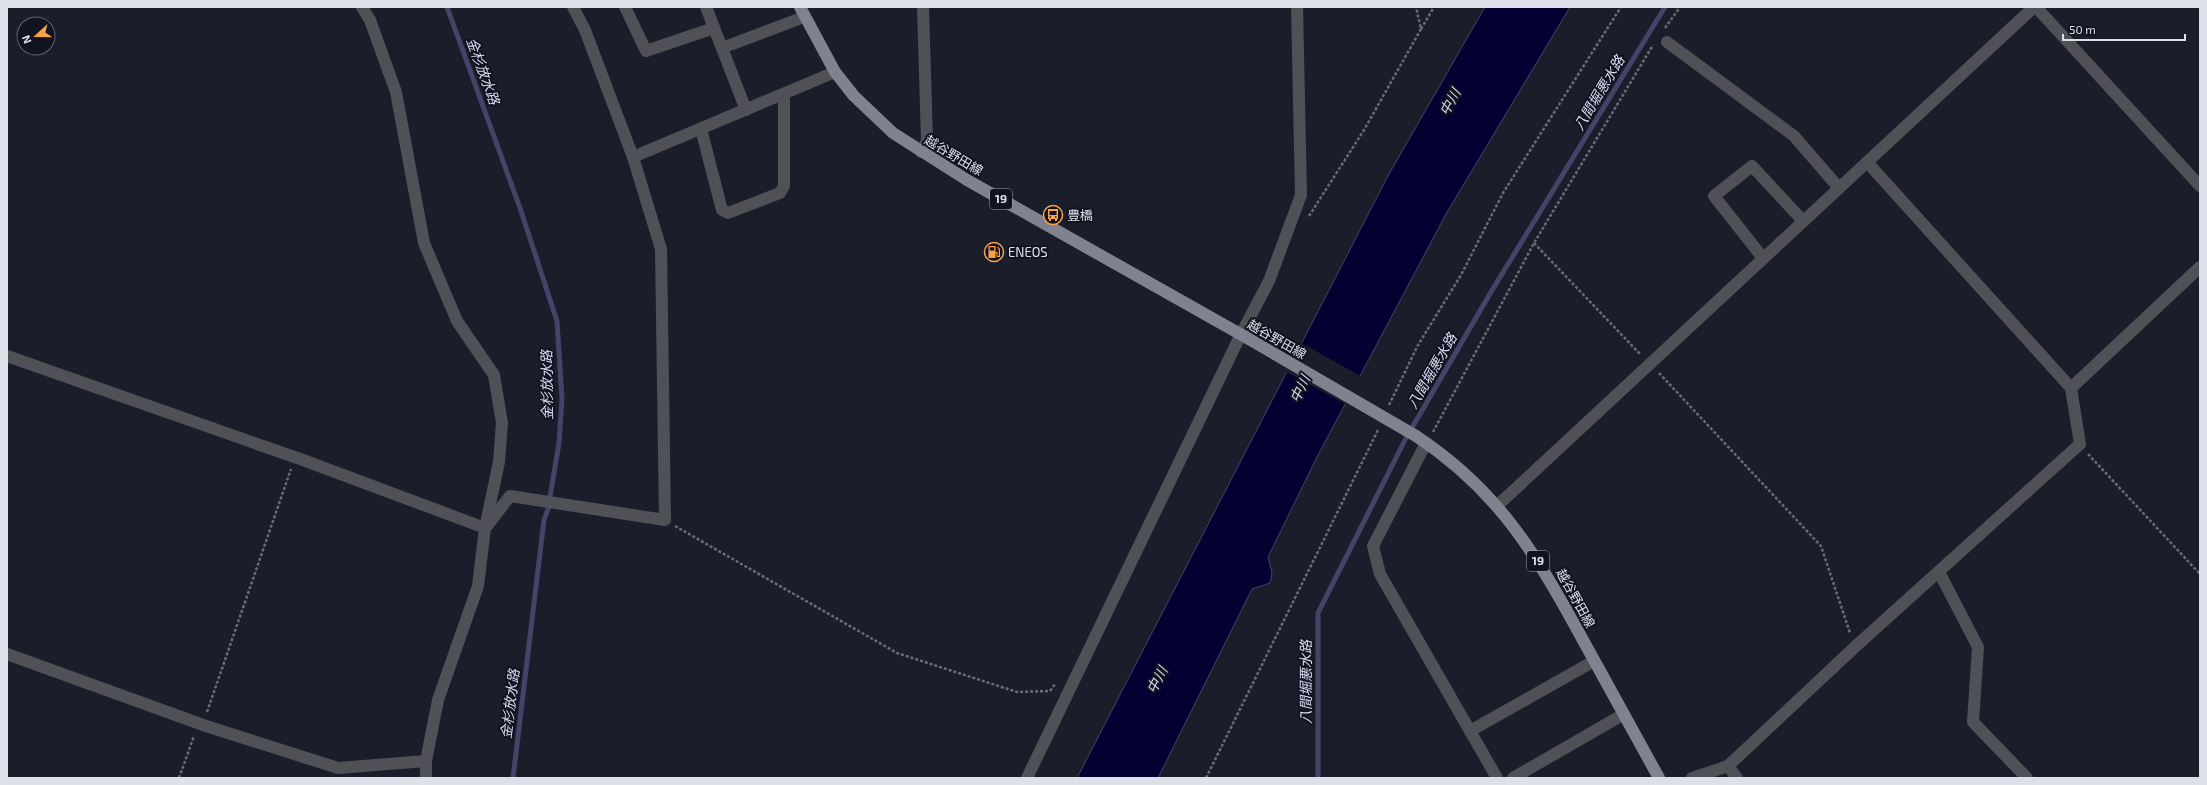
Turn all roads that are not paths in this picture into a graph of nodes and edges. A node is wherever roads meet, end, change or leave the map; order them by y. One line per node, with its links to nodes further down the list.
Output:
1 (362, 7): 29 (street)
2 (572, 7): 17 (street)
3 (625, 7): 9 (street)
4 (706, 7): 9 (street)
5 (923, 7): 16 (street)
6 (1297, 7): 24 (street)
7 (2035, 7): 18 (street); 19 (street)
8 (802, 12): 11 (street); 12 (main road, 越谷野田線 / 19)
9 (714, 28): 11 (street)
10 (1665, 37): 20 (street)
11 (722, 48): 14 (street)
12 (835, 72): 13 (street); 16 (main road, 越谷野田線 / 19)
13 (784, 94): 14 (street); 15 (street)
14 (746, 110): 15 (street)
15 (701, 129): 17 (street)
16 (921, 152): 24 (main road, 越谷野田線 / 19)
17 (633, 157): 29 (street)
18 (1867, 162): 20 (street); 26 (street)
19 (2200, 186)
20 (1839, 188): 21 (street)
21 (1803, 221): 22 (street); 22 (street)
22 (1763, 258): 28 (street)
23 (2200, 267): 26 (street)
24 (1245, 336): 27 (main road, 越谷野田線 / 19, bridge); 38 (street)
25 (7, 356): 29 (street)
26 (2071, 388): 30 (street)
27 (1426, 443): 28 (main road, 越谷野田線 / 19); 34 (street)
28 (1498, 506): 32 (main road, 越谷野田線 / 19)
29 (485, 528): 35 (street)
30 (1939, 572): 36 (street); 44 (street)
31 (7, 654): 35 (street)
32 (1594, 661): 33 (main road, 越谷野田線 / 19); 34 (street)
33 (1624, 714): 40 (street); 41 (main road, 越谷野田線 / 19)
34 (1470, 731): 39 (street)
35 (426, 761): 37 (street)
36 (1728, 766): 42 (street); 43 (street)
37 (426, 778)
38 (1027, 778)
39 (1497, 778)
40 (1514, 778)
41 (1659, 778)
42 (1692, 778)
43 (1737, 778)
44 (2027, 778)

